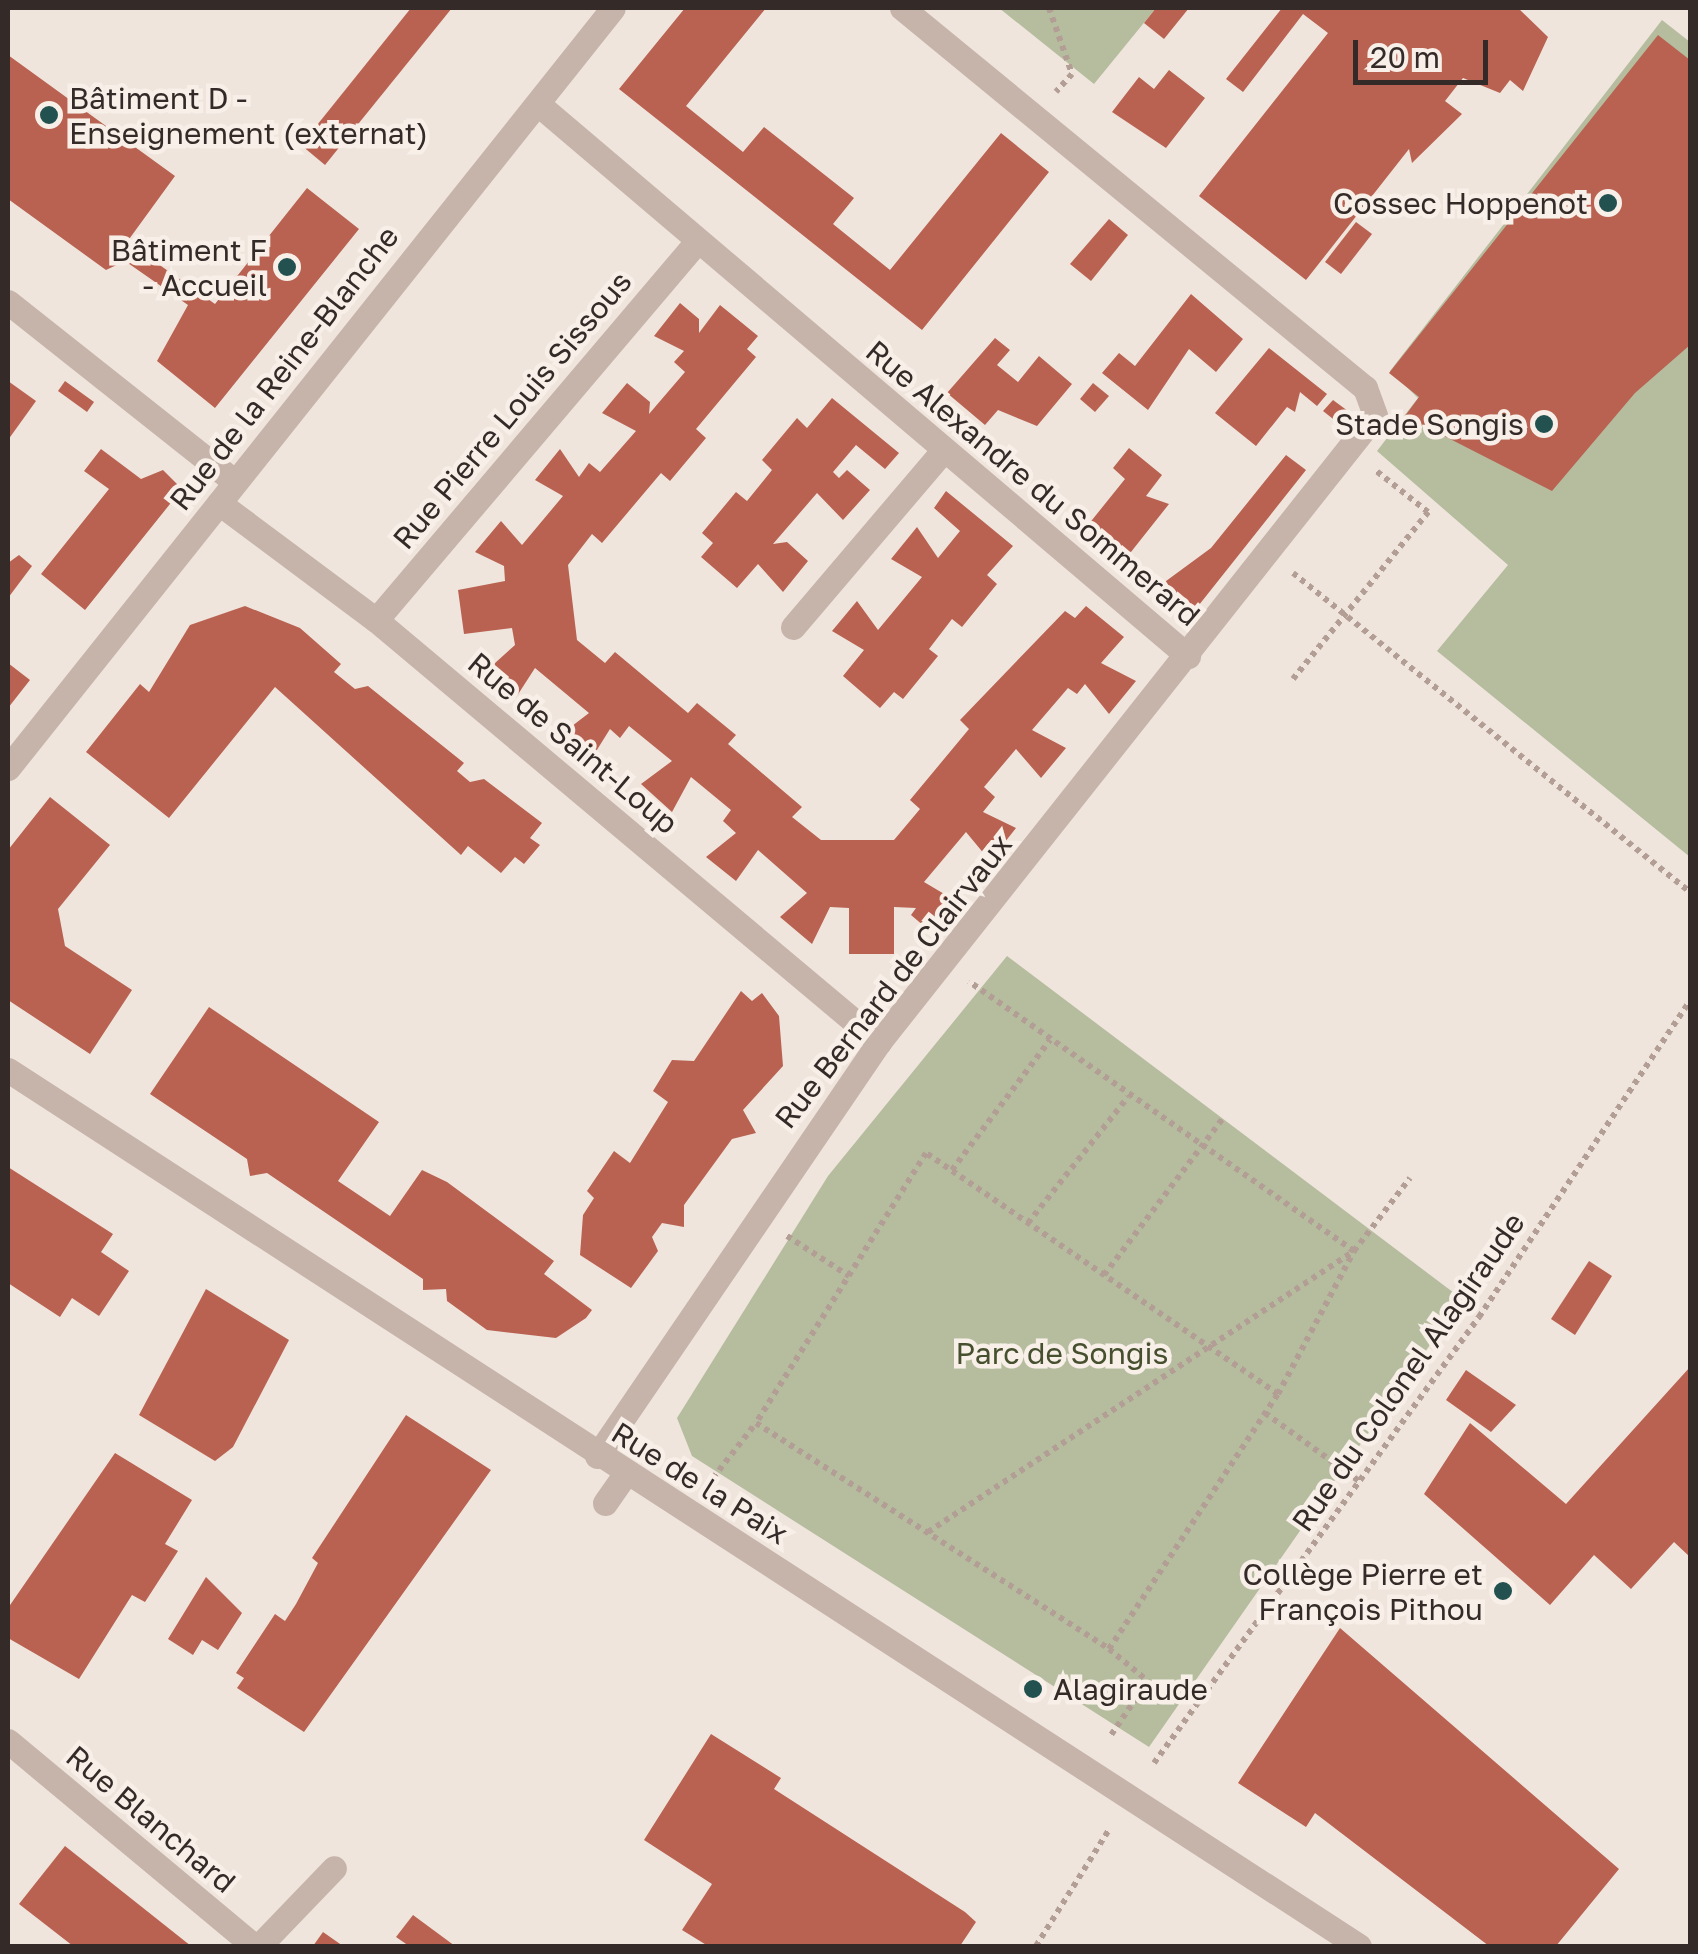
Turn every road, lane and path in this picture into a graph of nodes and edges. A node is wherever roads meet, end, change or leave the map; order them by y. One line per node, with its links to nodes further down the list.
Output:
1 (612, 8): 4 (street, Rue de la Reine-Blanche)
2 (902, 8): 11 (street, Rue Alexandre du Sommerard)
3 (1049, 8): 5 (path)
4 (538, 104): 6 (street, Rue Alexandre du Sommerard); 10 (street, Rue de la Reine-Blanche)
5 (1046, 104)
6 (697, 242): 8 (street, Rue Alexandre du Sommerard); 13 (street, Rue Pierre Louis Sissous)
7 (8, 302): 10 (street, Rue de Saint-Loup)
8 (943, 451): 14 (street); 15 (street, Rue Alexandre du Sommerard)
9 (1363, 460): 12 (path)
10 (226, 492): 13 (street, Rue de Saint-Loup); 17 (street, Rue de la Reine-Blanche)
11 (1268, 553): 12 (path); 15 (street, Rue Alexandre du Sommerard)
12 (1345, 615): 16 (path); 18 (path)
13 (376, 620): 22 (street, Rue de Saint-Loup)
14 (793, 626)
15 (1188, 656): 22 (street, Rue Bernard de Clairvaux)
16 (1293, 679)
17 (8, 768)
18 (1690, 892)
19 (964, 977): 21 (path)
20 (1690, 1001): 41 (path, Rue du Colonel Alagiraude)
21 (1050, 1040): 24 (path); 27 (path)
22 (880, 1042): 38 (street, Rue Bernard de Clairvaux)
23 (8, 1070): 38 (street, Rue de la Paix)
24 (1128, 1097): 26 (path); 29 (path)
25 (1224, 1117): 26 (path)
26 (1205, 1149): 31 (path); 32 (path)
27 (952, 1170): 29 (path); 33 (path)
28 (1410, 1178): 31 (path)
29 (1028, 1223): 32 (path)
30 (774, 1227): 33 (path)
31 (1354, 1251): 34 (path); 35 (path)
32 (1104, 1274): 34 (path)
33 (849, 1276): 37 (path)
34 (1204, 1344): 35 (path); 43 (path)
35 (1278, 1394): 36 (path)
36 (1266, 1413): 41 (path); 44 (path)
37 (756, 1423): 40 (path); 43 (path)
38 (596, 1456): 39 (street, Rue de la Paix)
39 (626, 1473): 42 (street); 52 (street, Rue de la Paix)
40 (713, 1478)
41 (1359, 1481): 47 (path, Rue du Colonel Alagiraude)
42 (605, 1503)
43 (928, 1532): 44 (path)
44 (1109, 1649): 45 (path)
45 (1111, 1736)
46 (8, 1740): 50 (street, Rue Blanchard)
47 (1154, 1763)
48 (1110, 1828): 51 (path)
49 (334, 1868): 50 (street)
50 (256, 1946)
51 (1036, 1946)
52 (1360, 1946)

